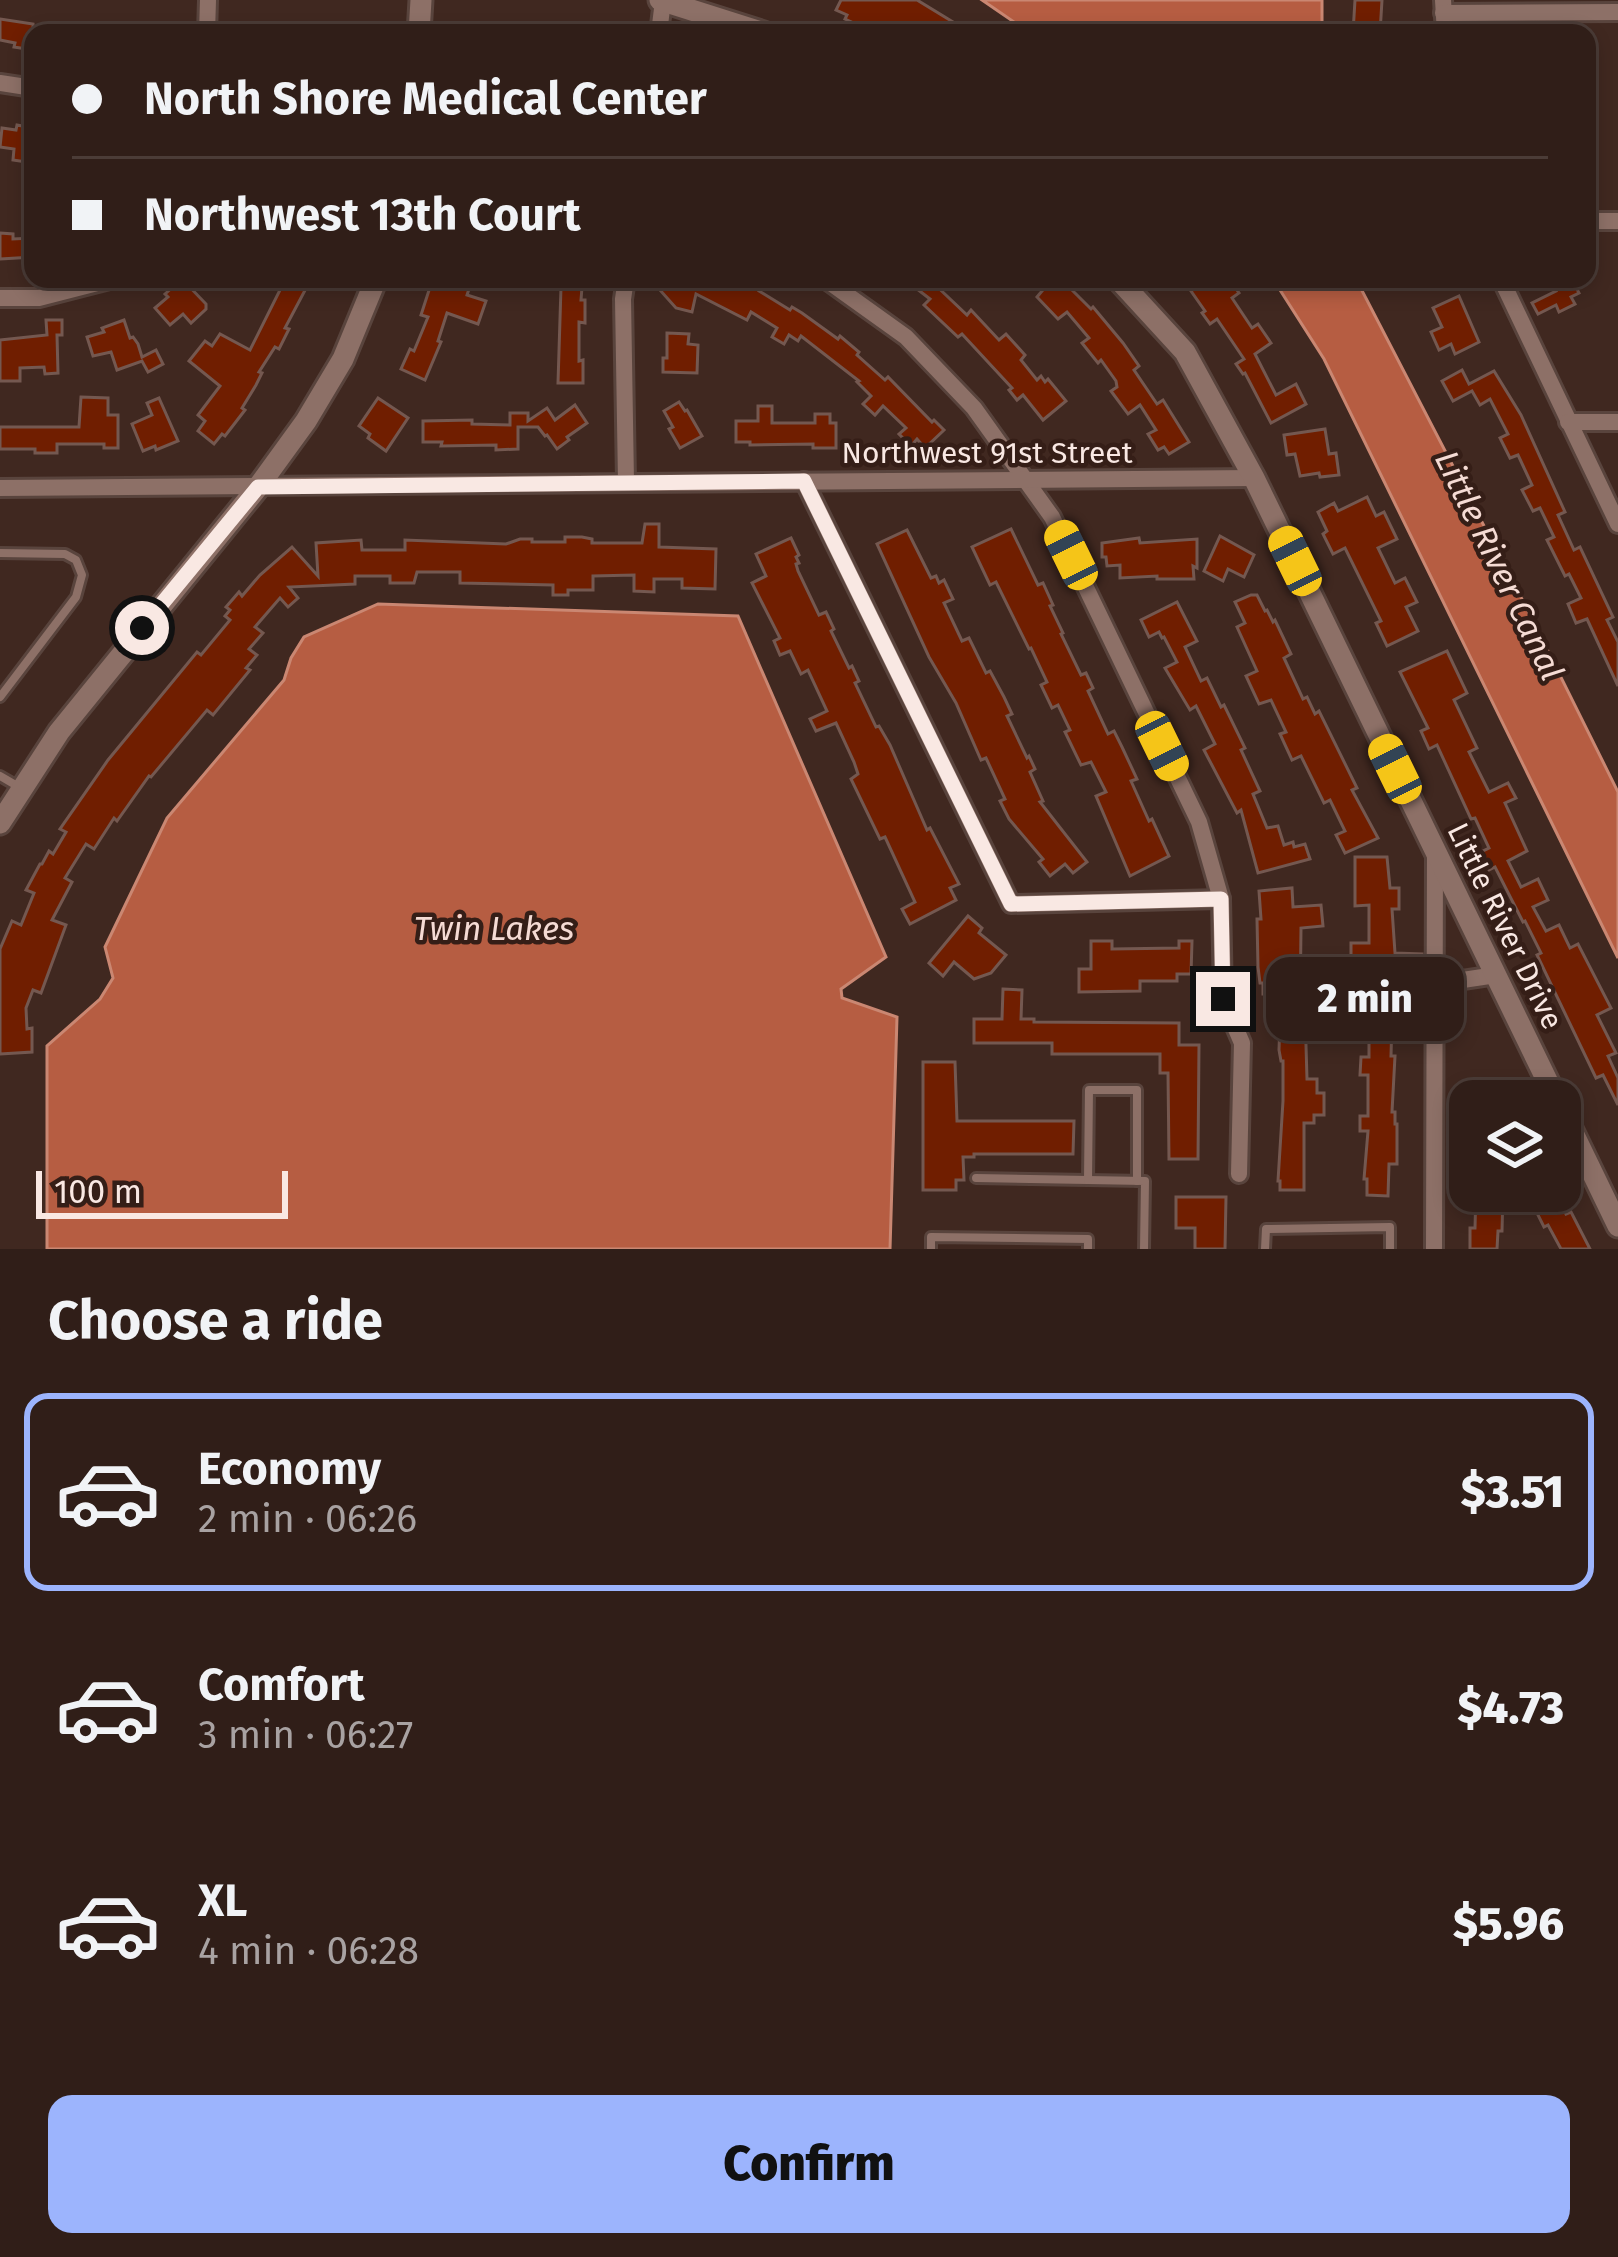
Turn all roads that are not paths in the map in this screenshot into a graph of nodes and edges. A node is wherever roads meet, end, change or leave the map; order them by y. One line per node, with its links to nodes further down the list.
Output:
1 (662, 0): 4 (street)
2 (1443, 6): 3 (street)
3 (1618, 12)
4 (736, 24)
5 (79, 288): 11 (street)
6 (372, 288): 18 (street)
7 (625, 288): 17 (street)
8 (838, 288): 15 (street)
9 (1126, 288): 14 (street, Little River Drive)
10 (1505, 288): 12 (street)
11 (0, 298)
12 (1568, 422): 13 (street); 20 (street)
13 (1618, 422)
14 (1255, 478): 15 (street, Northwest 91st Street); 26 (street, Little River Drive)
15 (1025, 479): 16 (street, Northwest 91st Street); 27 (street)
16 (804, 481): 17 (street, Northwest 91st Street); 27 (street)
17 (626, 482): 18 (street, Northwest 91st Street)
18 (258, 487): 19 (street, Northwest 91st Street); 24 (street)
19 (0, 488)
20 (1618, 524)
21 (0, 553): 22 (lane)
22 (0, 696)
23 (0, 776): 24 (lane)
24 (22, 789): 25 (street)
25 (0, 823)
26 (1435, 852): 28 (street, Little River Drive); 29 (street)
27 (1221, 899): 32 (street)
28 (1496, 975): 29 (street); 30 (street, Little River Drive)
29 (1436, 984): 42 (street)
30 (1547, 1080)
31 (1581, 1149): 36 (street, Little River Drive)
32 (1239, 1174)
33 (976, 1178): 34 (lane)
34 (1088, 1180): 35 (lane); 35 (lane)
35 (1137, 1181): 39 (lane)
36 (1618, 1226)
37 (931, 1249): 38 (lane)
38 (1088, 1249)
39 (1144, 1249)
40 (1265, 1249): 41 (lane)
41 (1390, 1249)
42 (1434, 1249)

